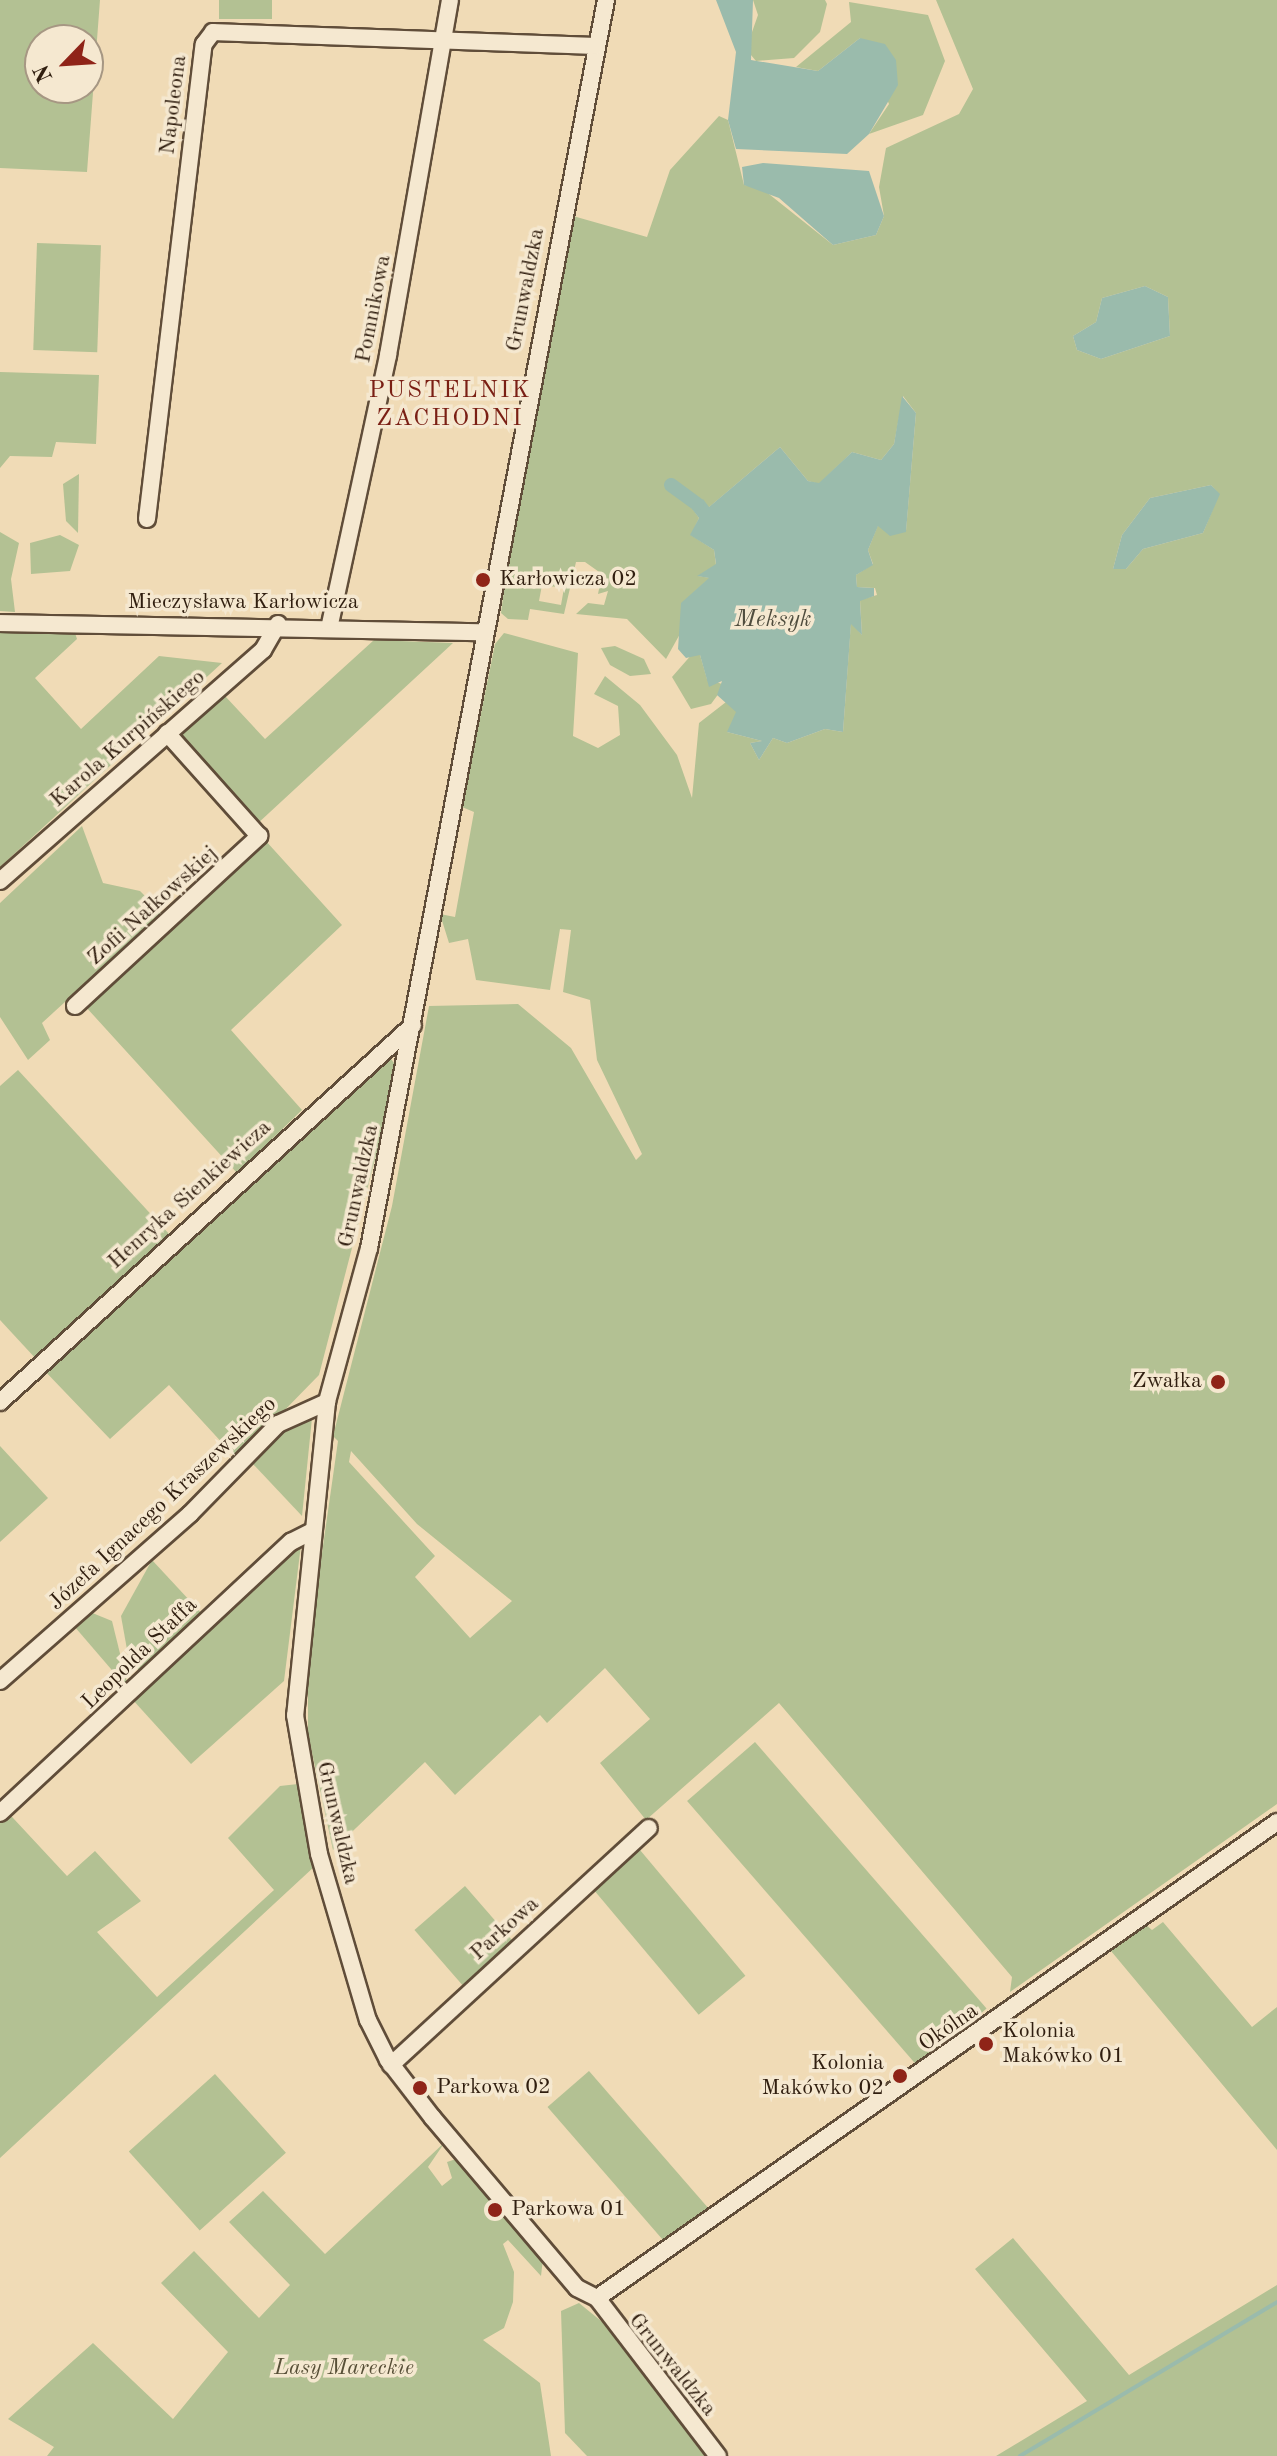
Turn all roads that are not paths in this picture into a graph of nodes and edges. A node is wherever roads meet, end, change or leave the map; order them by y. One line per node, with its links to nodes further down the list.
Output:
1 (450, 0): 3 (street, Pomnikowa)
2 (606, 0): 4 (street, Grunwaldzka)
3 (447, 42): 4 (street, Napoleona); 5 (street, Napoleona); 8 (street, Pomnikowa)
4 (595, 46): 9 (street, Grunwaldzka)
5 (147, 519)
6 (0, 623): 7 (street, Mieczysława Karłowicza)
7 (278, 624): 8 (street, Mieczysława Karłowicza); 10 (street, Karola Kurpińskiego)
8 (330, 624): 9 (street, Mieczysława Karłowicza)
9 (485, 632): 13 (street, Grunwaldzka)
10 (167, 733): 11 (street, Karola Kurpińskiego); 12 (street, Zofii Nałkowskiej)
11 (0, 881)
12 (75, 1006)
13 (413, 1025): 14 (street, Henryka Sienkiewicza); 15 (street, Grunwaldzka)
14 (0, 1402)
15 (327, 1402): 16 (street, Grunwaldzka); 17 (street, Józefa Ignacego Kraszewskiego)
16 (313, 1531): 18 (street, Leopolda Staffa); 21 (street, Grunwaldzka)
17 (0, 1681)
18 (0, 1813)
19 (1277, 1822): 22 (street, Okólna)
20 (649, 1828): 21 (street, Parkowa)
21 (391, 2065): 22 (street, Grunwaldzka)
22 (601, 2297): 23 (street, Grunwaldzka)
23 (718, 2456)

